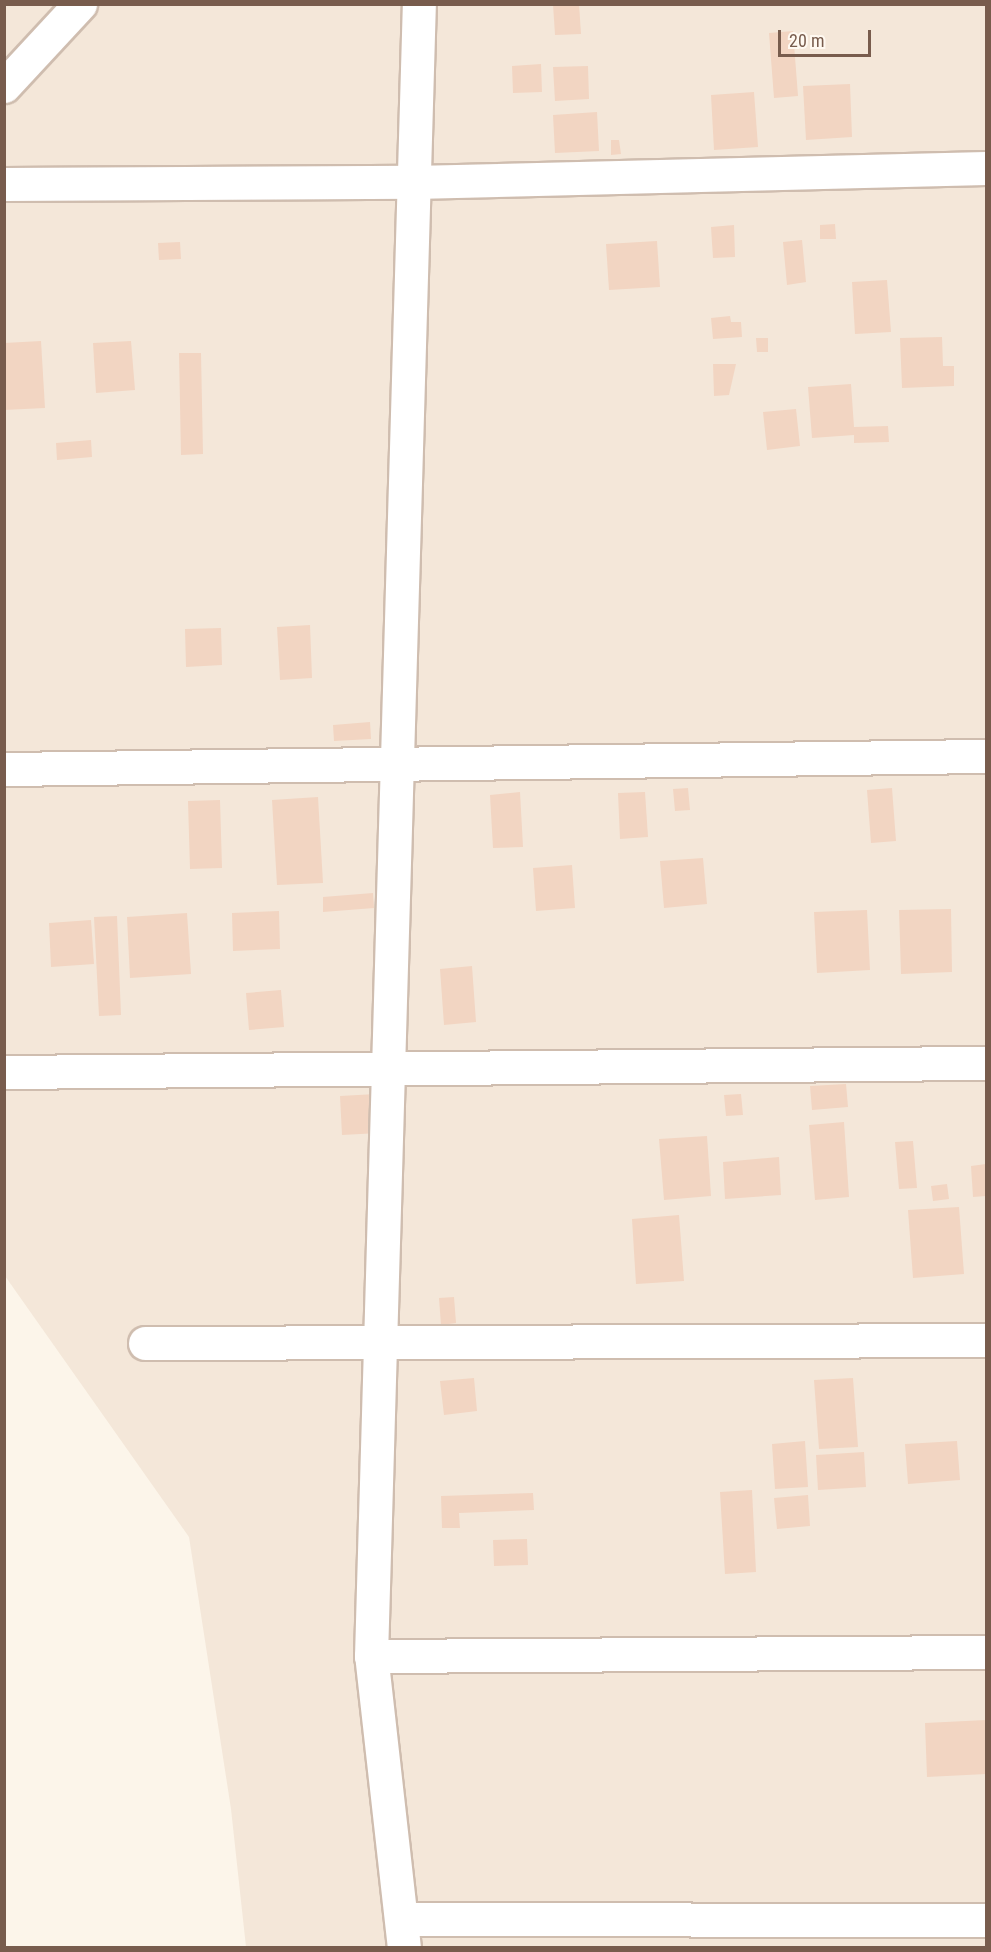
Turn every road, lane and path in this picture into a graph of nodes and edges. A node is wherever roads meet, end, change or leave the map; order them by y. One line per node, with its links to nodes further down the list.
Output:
1 (80, 4): 3 (street)
2 (419, 4): 5 (street)
3 (4, 86)
4 (987, 168): 5 (street)
5 (414, 182): 6 (street); 8 (street)
6 (4, 184)
7 (987, 756): 8 (street)
8 (396, 764): 9 (street); 11 (street)
9 (4, 770)
10 (987, 1064): 11 (street)
11 (388, 1069): 12 (street); 14 (street)
12 (4, 1072)
13 (987, 1340): 14 (street)
14 (380, 1342): 15 (street); 17 (street)
15 (145, 1343)
16 (987, 1652): 17 (street)
17 (371, 1656): 19 (street)
18 (987, 1920): 19 (street)
19 (403, 1933)

